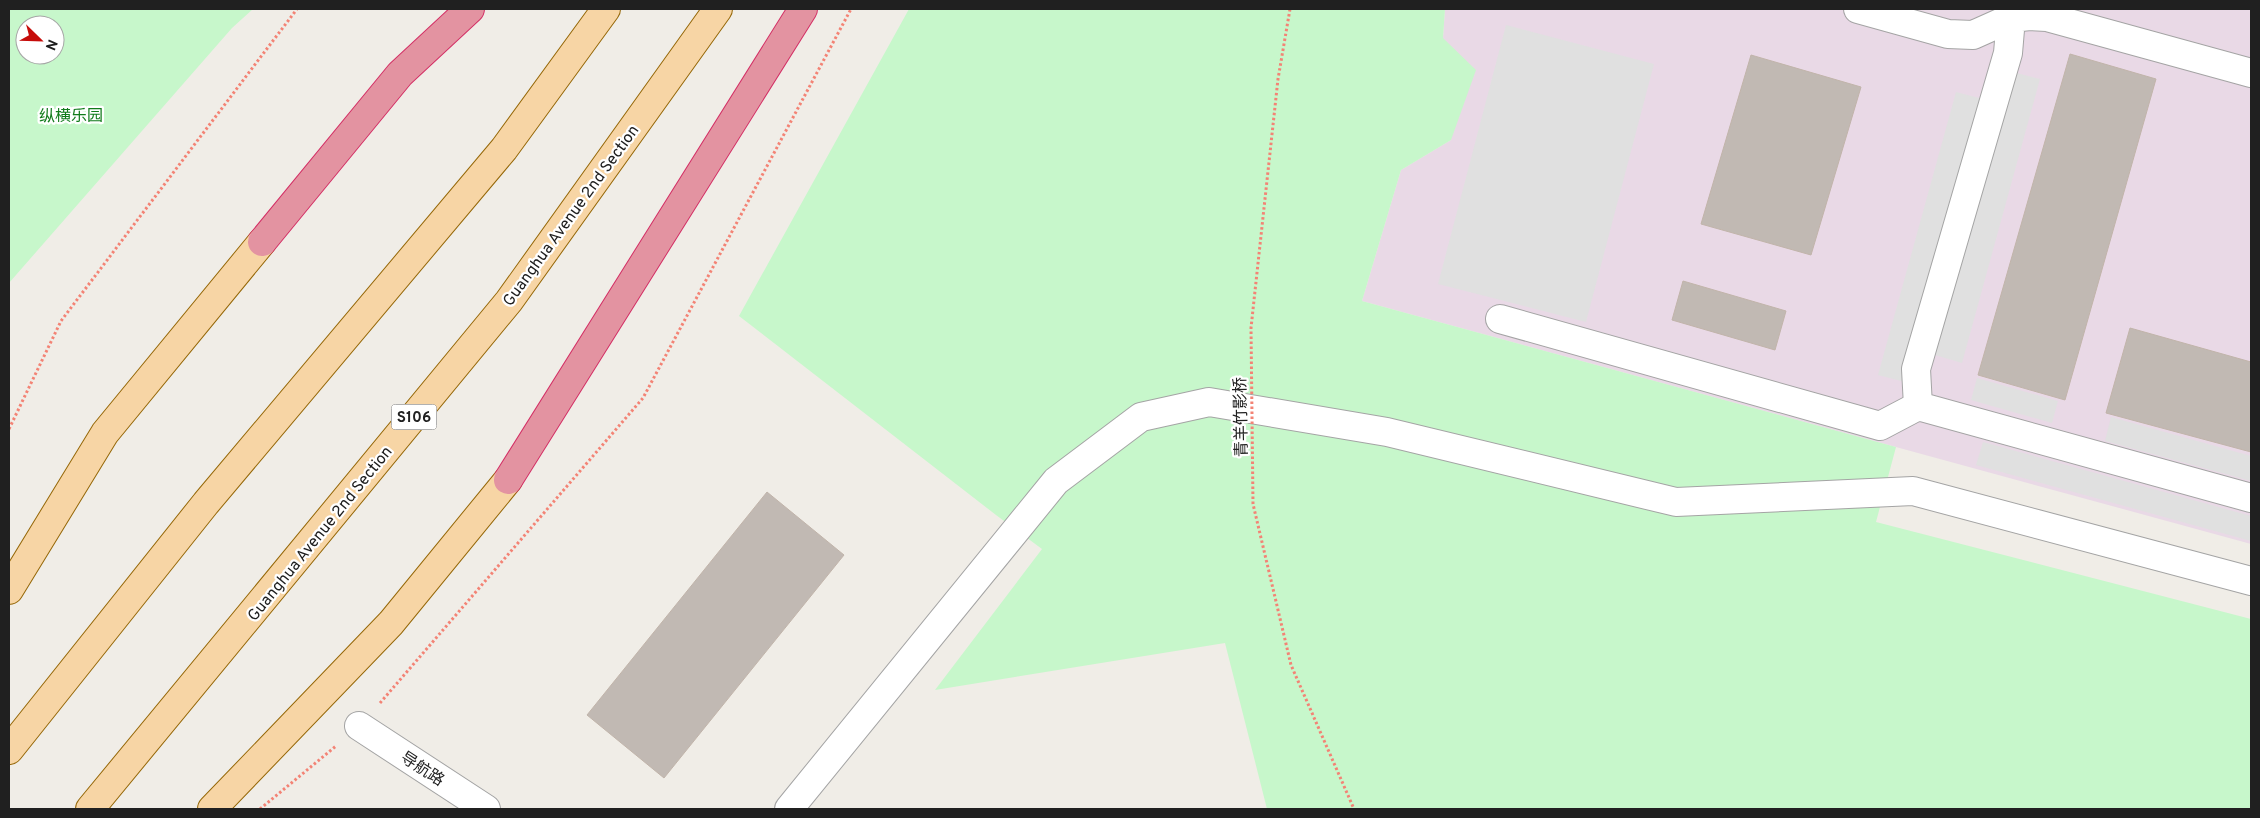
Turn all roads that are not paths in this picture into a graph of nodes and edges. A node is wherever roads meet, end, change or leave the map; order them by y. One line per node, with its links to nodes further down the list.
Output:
1 (470, 9): 8 (highway)
2 (606, 9): 16 (main road)
3 (718, 9): 17 (main road, Guanghua Avenue 2nd Section / S106)
4 (803, 9): 11 (highway)
5 (1858, 9): 6 (street)
6 (2011, 18): 7 (street); 10 (street)
7 (2251, 73)
8 (262, 242): 14 (main road)
9 (1500, 319): 10 (street)
10 (1918, 406): 12 (street)
11 (508, 480): 18 (main road)
12 (2251, 498)
13 (2251, 581): 20 (street)
14 (9, 590)
15 (359, 726): 19 (street, 导航路)
16 (9, 750)
17 (90, 809)
18 (212, 809)
19 (486, 809)
20 (789, 809)

